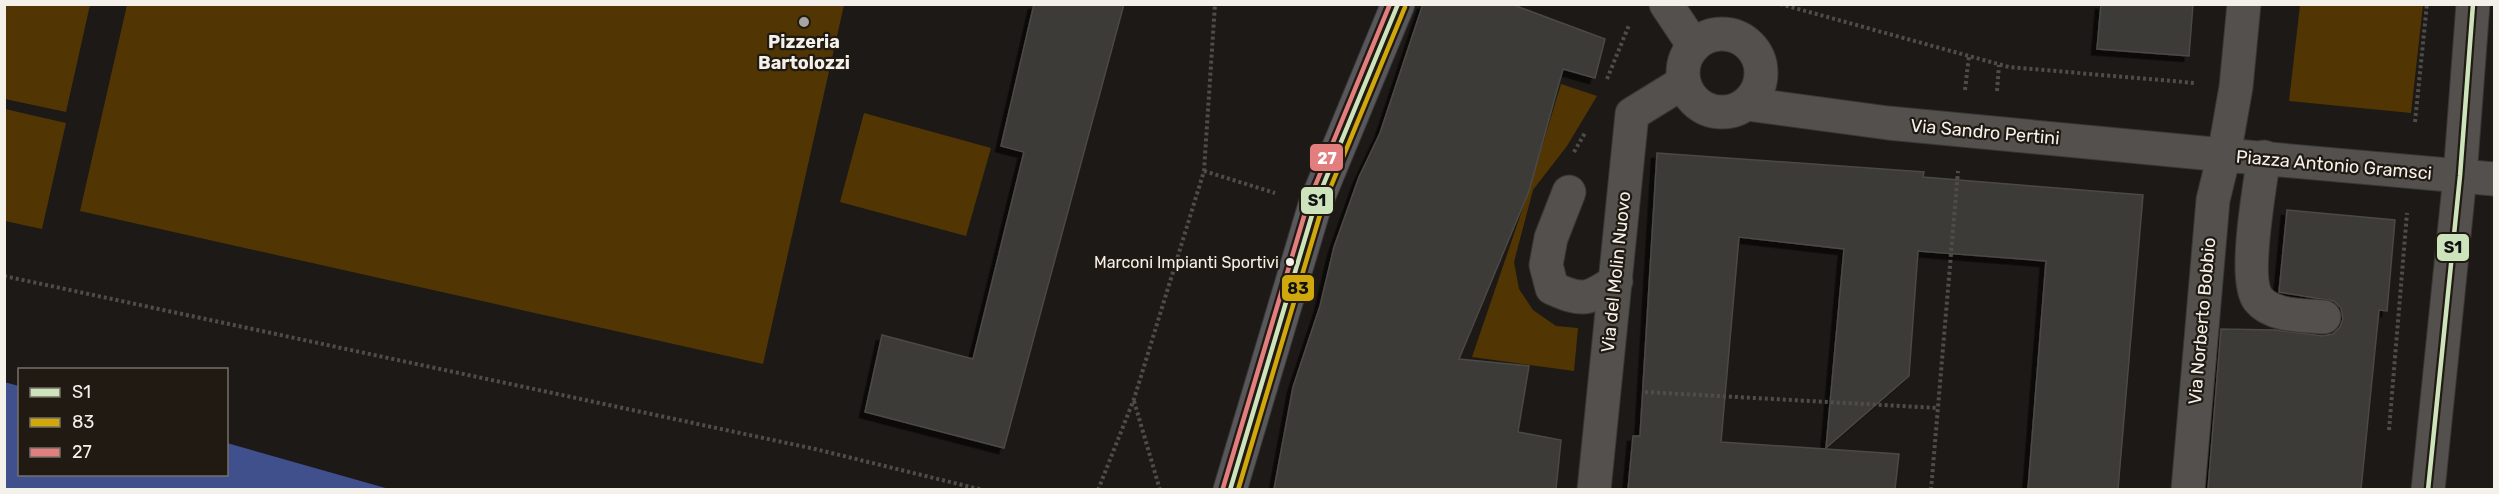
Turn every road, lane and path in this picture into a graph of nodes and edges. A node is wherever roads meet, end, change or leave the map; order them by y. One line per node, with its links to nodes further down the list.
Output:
1 (1215, 4): 18 (path)
2 (1398, 4): 23 (main road)
3 (1666, 4): 8 (street)
4 (1780, 4): 9 (path)
5 (2244, 4): 15 (street, Piazza Antonio Gramsci)
6 (2427, 4): 14 (path)
7 (2473, 4): 19 (street)
8 (1694, 46): 10 (street); 13 (street)
9 (1969, 56): 11 (path); 12 (path)
10 (1684, 82): 13 (street, Via Sandro Pertini); 25 (street, Via del Molin Nuovo)
11 (2199, 83)
12 (1964, 100)
13 (1747, 104): 15 (street, Via Sandro Pertini)
14 (2415, 122)
15 (2224, 154): 16 (street, Piazza Antonio Gramsci); 37 (street, Via Norberto Bobbio)
16 (2264, 157): 19 (street, Piazza Antonio Gramsci); 26 (street)
17 (1959, 159): 29 (path)
18 (1204, 171): 23 (path); 28 (path)
19 (2460, 177): 20 (street, Piazza Antonio Gramsci); 38 (street)
20 (2494, 179)
21 (1569, 192): 25 (street)
22 (2408, 203): 30 (path)
23 (1315, 205): 34 (main road)
24 (4, 276): 31 (path)
25 (1616, 281): 27 (street, Via del Molin Nuovo)
26 (2324, 317)
27 (1603, 389): 29 (path); 35 (street, Via del Molin Nuovo)
28 (1134, 399): 32 (path); 33 (path)
29 (1938, 408): 36 (path)
30 (2388, 442)
31 (983, 489)
32 (1098, 489)
33 (1160, 489)
34 (1230, 489)
35 (1594, 489)
36 (1931, 489)
37 (2188, 489)
38 (2428, 489)

